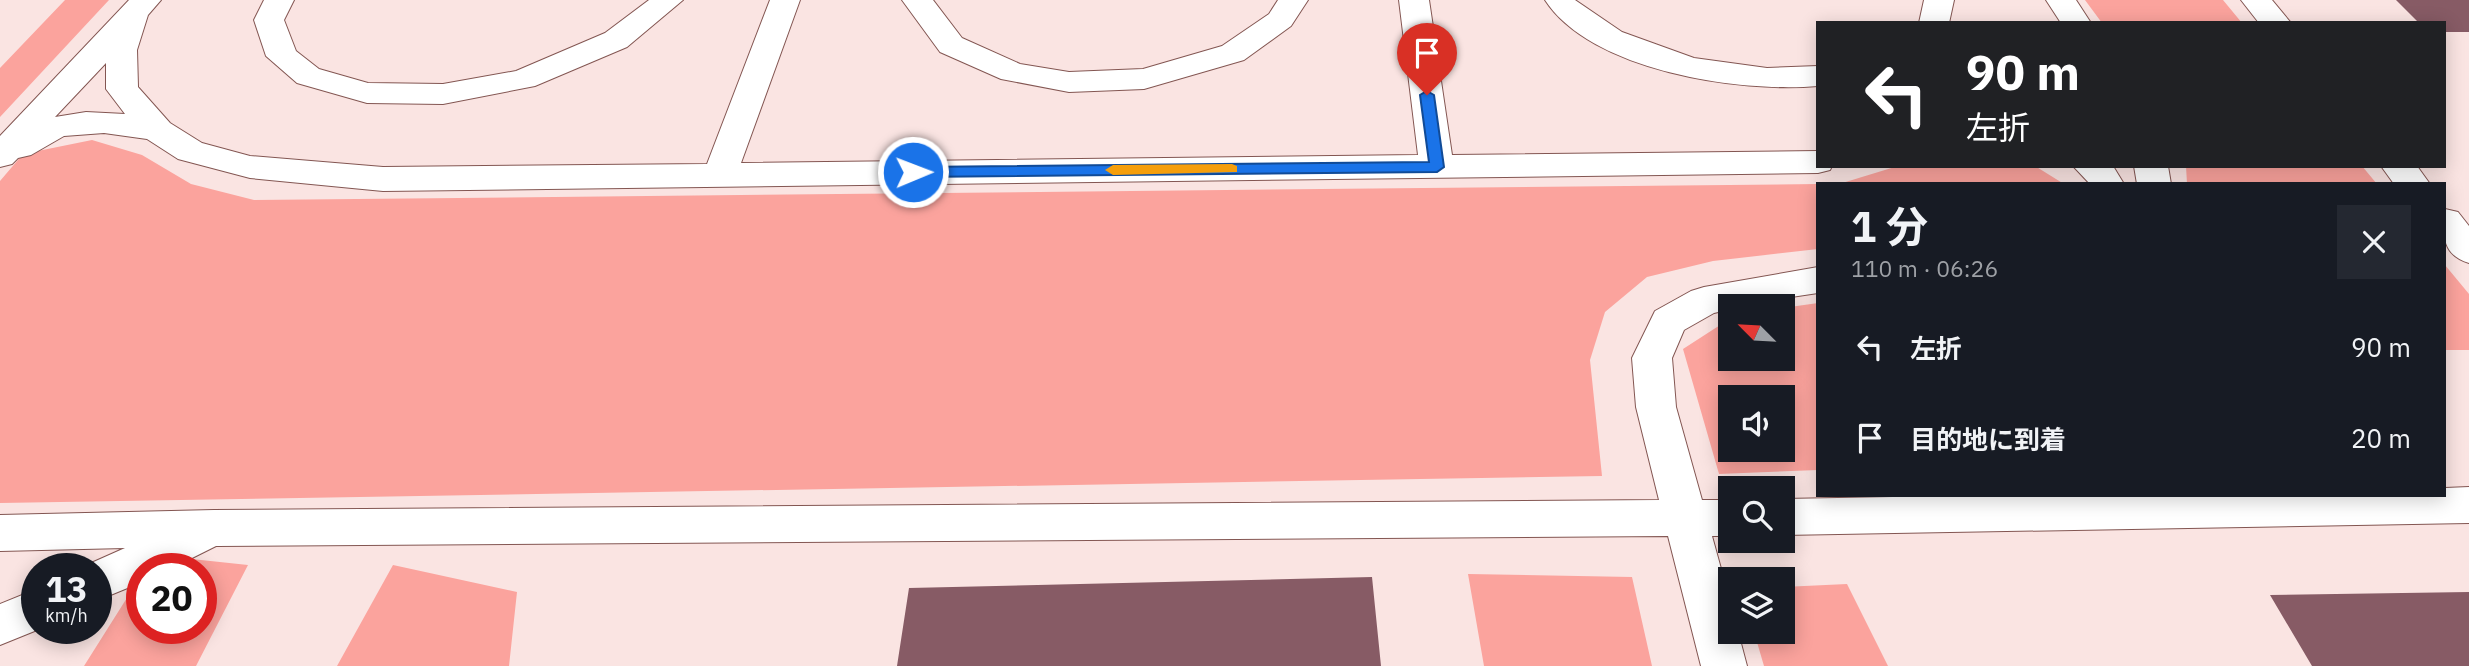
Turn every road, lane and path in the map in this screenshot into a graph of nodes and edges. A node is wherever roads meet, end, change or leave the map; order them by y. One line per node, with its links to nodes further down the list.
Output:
1 (279, 0): 2 (lane)
2 (668, 0)
3 (785, 0): 24 (lane)
4 (917, 0): 5 (lane)
5 (1293, 0)
6 (1414, 0): 21 (lane)
7 (1560, 0): 17 (lane)
8 (1939, 0): 13 (lane)
9 (2050, 0): 14 (lane)
10 (2061, 0): 15 (lane)
11 (2256, 0): 16 (lane)
12 (140, 6): 18 (lane); 19 (lane)
13 (1934, 21)
14 (2054, 21)
15 (2075, 21)
16 (2274, 21)
17 (1816, 76)
18 (158, 131): 19 (lane); 24 (lane)
19 (0, 158)
20 (1816, 162): 21 (lane)
21 (1437, 167): 24 (lane)
22 (2093, 168): 25 (lane)
23 (2400, 168): 26 (lane)
24 (720, 174)
25 (2106, 182)
26 (2411, 182)
27 (2446, 222): 28 (lane)
28 (2469, 250)
29 (1816, 280): 33 (lane)
30 (2469, 505): 31 (lane)
31 (1795, 517)
32 (1718, 518): 33 (lane)
33 (1685, 519): 34 (lane); 39 (lane)
34 (214, 528): 35 (lane); 36 (lane)
35 (0, 533)
36 (112, 575)
37 (21, 616): 38 (lane)
38 (0, 625)
39 (1724, 666)

